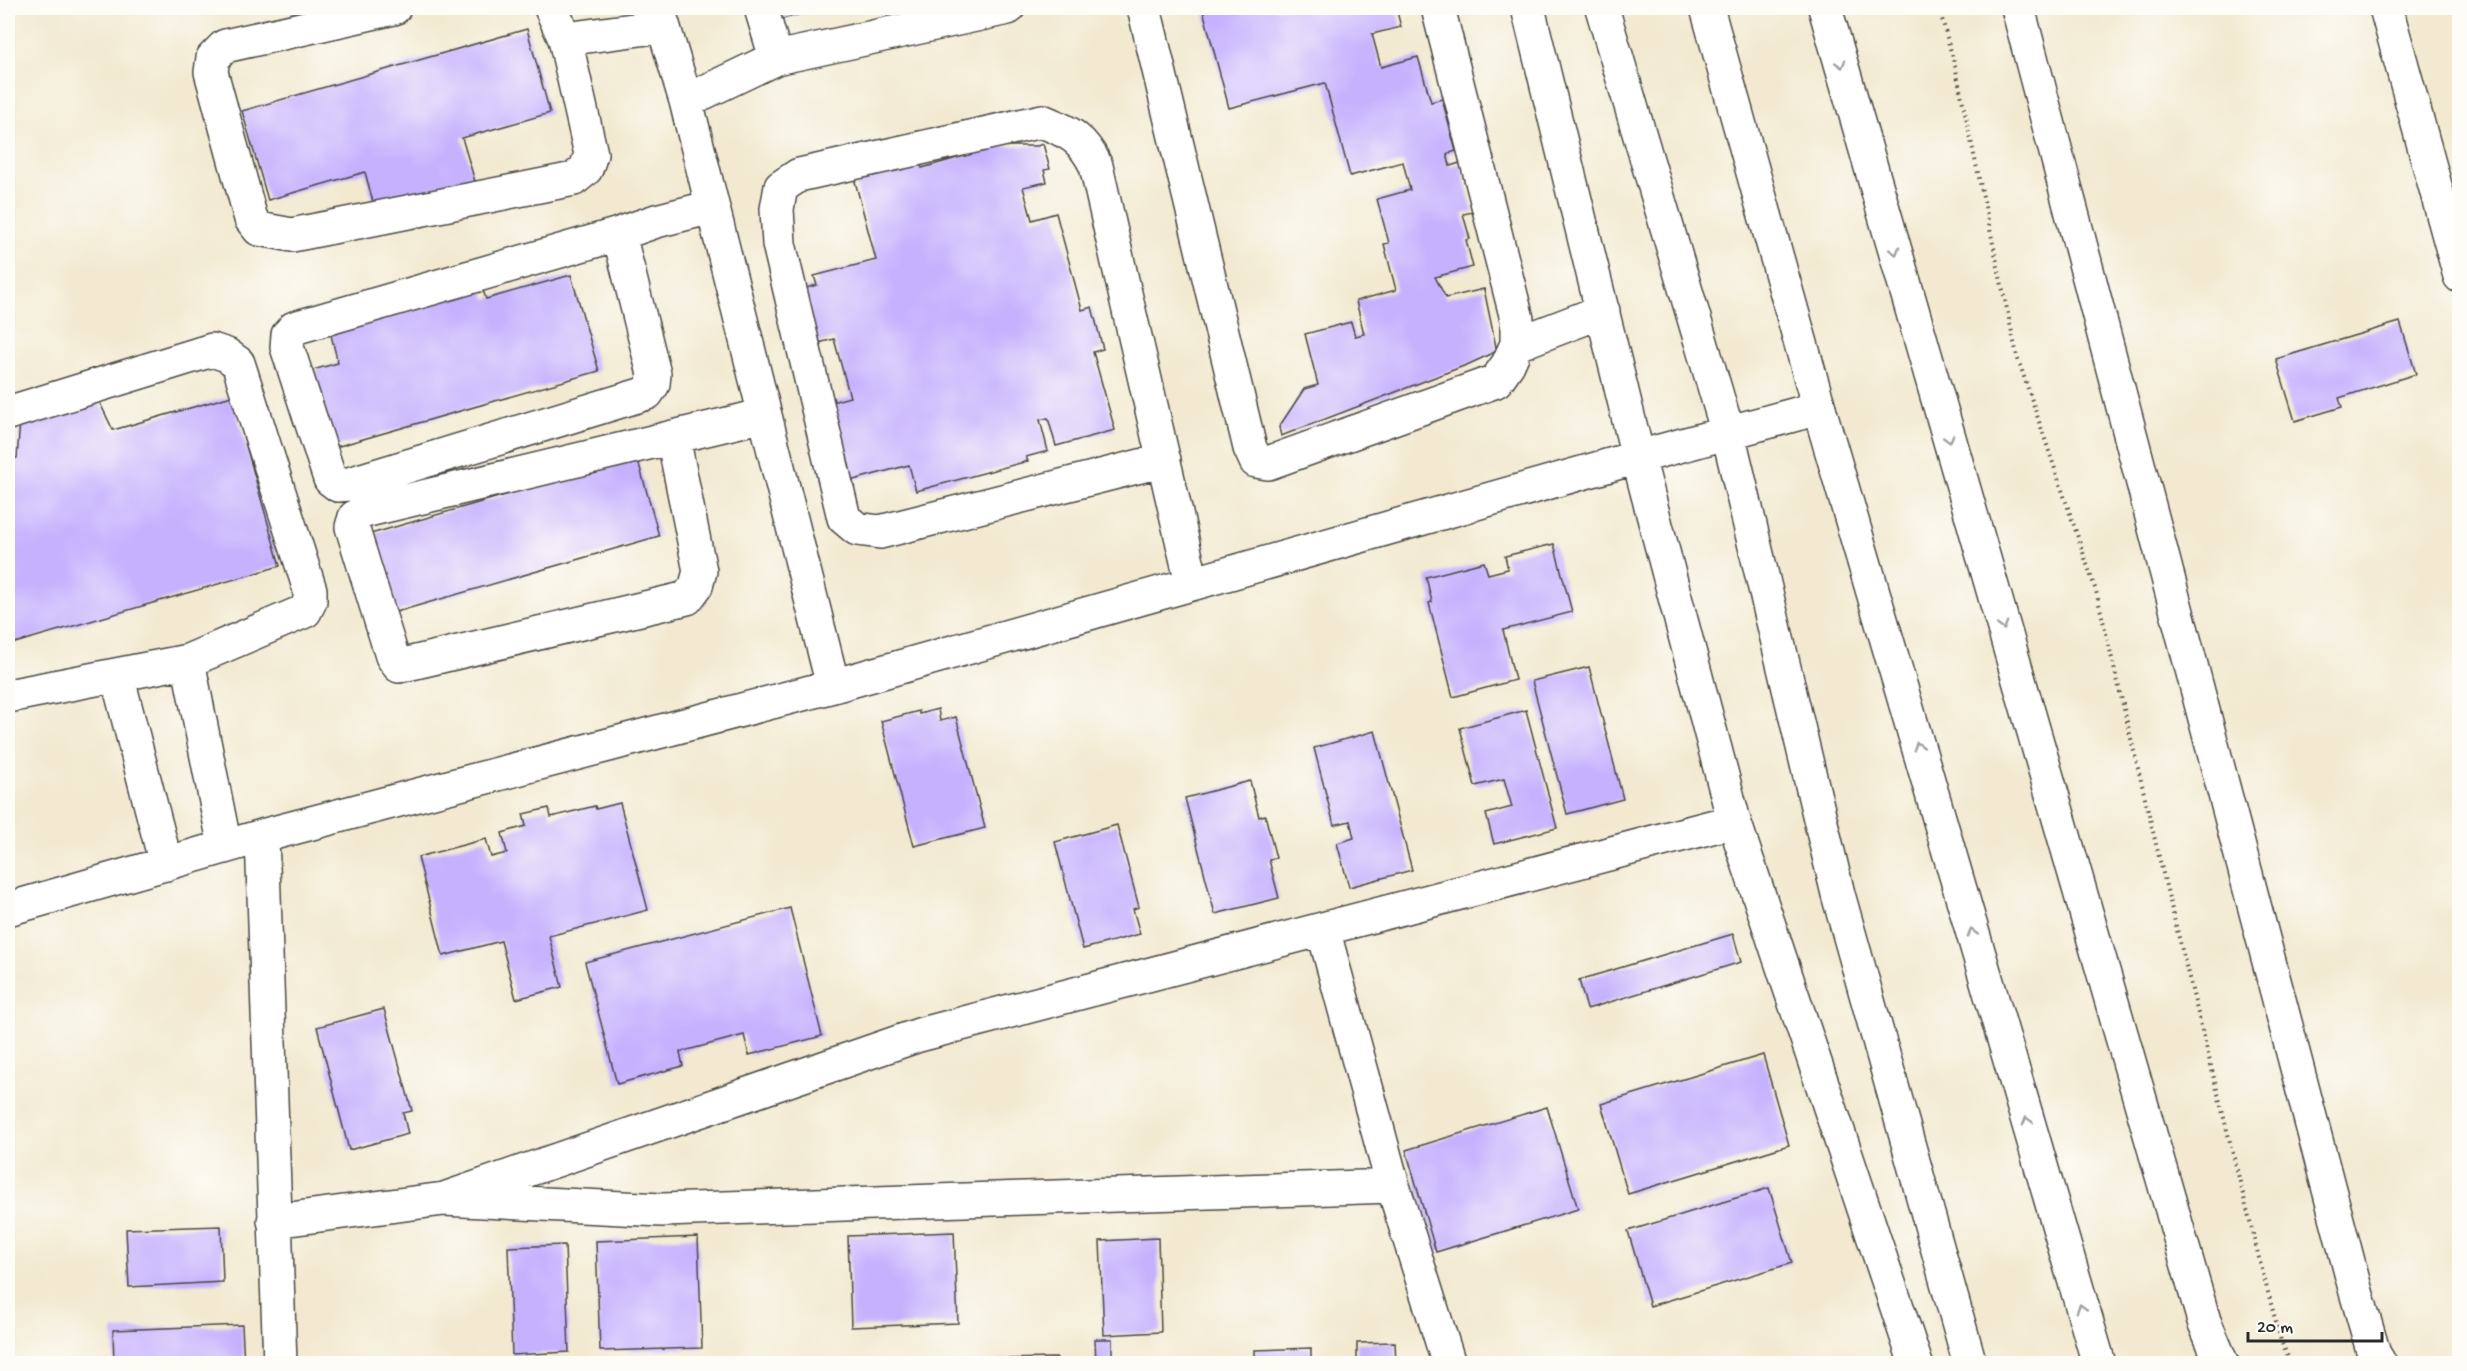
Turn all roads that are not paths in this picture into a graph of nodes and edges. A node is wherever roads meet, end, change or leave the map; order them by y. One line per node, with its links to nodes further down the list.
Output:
1 (394, 8): 14 (street)
2 (551, 8): 14 (street)
3 (761, 8): 15 (street)
4 (1008, 8): 15 (street)
5 (1144, 8): 21 (street)
6 (1438, 8): 21 (street)
7 (1528, 8): 20 (street)
8 (1602, 8): 25 (street)
9 (1707, 8): 22 (street)
10 (1825, 8): 48 (street, one-way to 48)
11 (2018, 8): 49 (street)
12 (2386, 8): 19 (street)
13 (661, 17): 14 (street); 16 (street)
14 (565, 39)
15 (776, 58): 16 (street)
16 (686, 101): 17 (street)
17 (712, 207): 18 (street); 24 (street)
18 (619, 234): 18 (street)
19 (2460, 276)
20 (1603, 310): 21 (street); 27 (street)
21 (1517, 344)
22 (1819, 408): 25 (street); 47 (street, one-way to 22)
23 (8, 413): 30 (street)
24 (765, 415): 26 (street); 32 (street)
25 (1728, 433): 27 (street); 46 (street)
26 (673, 437): 26 (street)
27 (1638, 457): 29 (street); 34 (street)
28 (1164, 460): 28 (street); 29 (street)
29 (1192, 583): 32 (street)
30 (188, 661): 31 (street); 36 (street)
31 (117, 675): 33 (street); 37 (street)
32 (833, 686): 35 (street)
33 (8, 696)
34 (1734, 820): 39 (street); 45 (street)
35 (262, 836): 36 (street); 42 (street)
36 (225, 847): 37 (street)
37 (166, 864): 38 (street)
38 (8, 909)
39 (1323, 929): 40 (street); 41 (street)
40 (1393, 1186): 41 (street); 44 (street)
41 (444, 1199): 42 (street)
42 (274, 1221): 43 (street)
43 (280, 1364)
44 (1449, 1364)
45 (1916, 1364)
46 (1970, 1364)
47 (2099, 1364)
48 (2222, 1364)
49 (2380, 1364)

